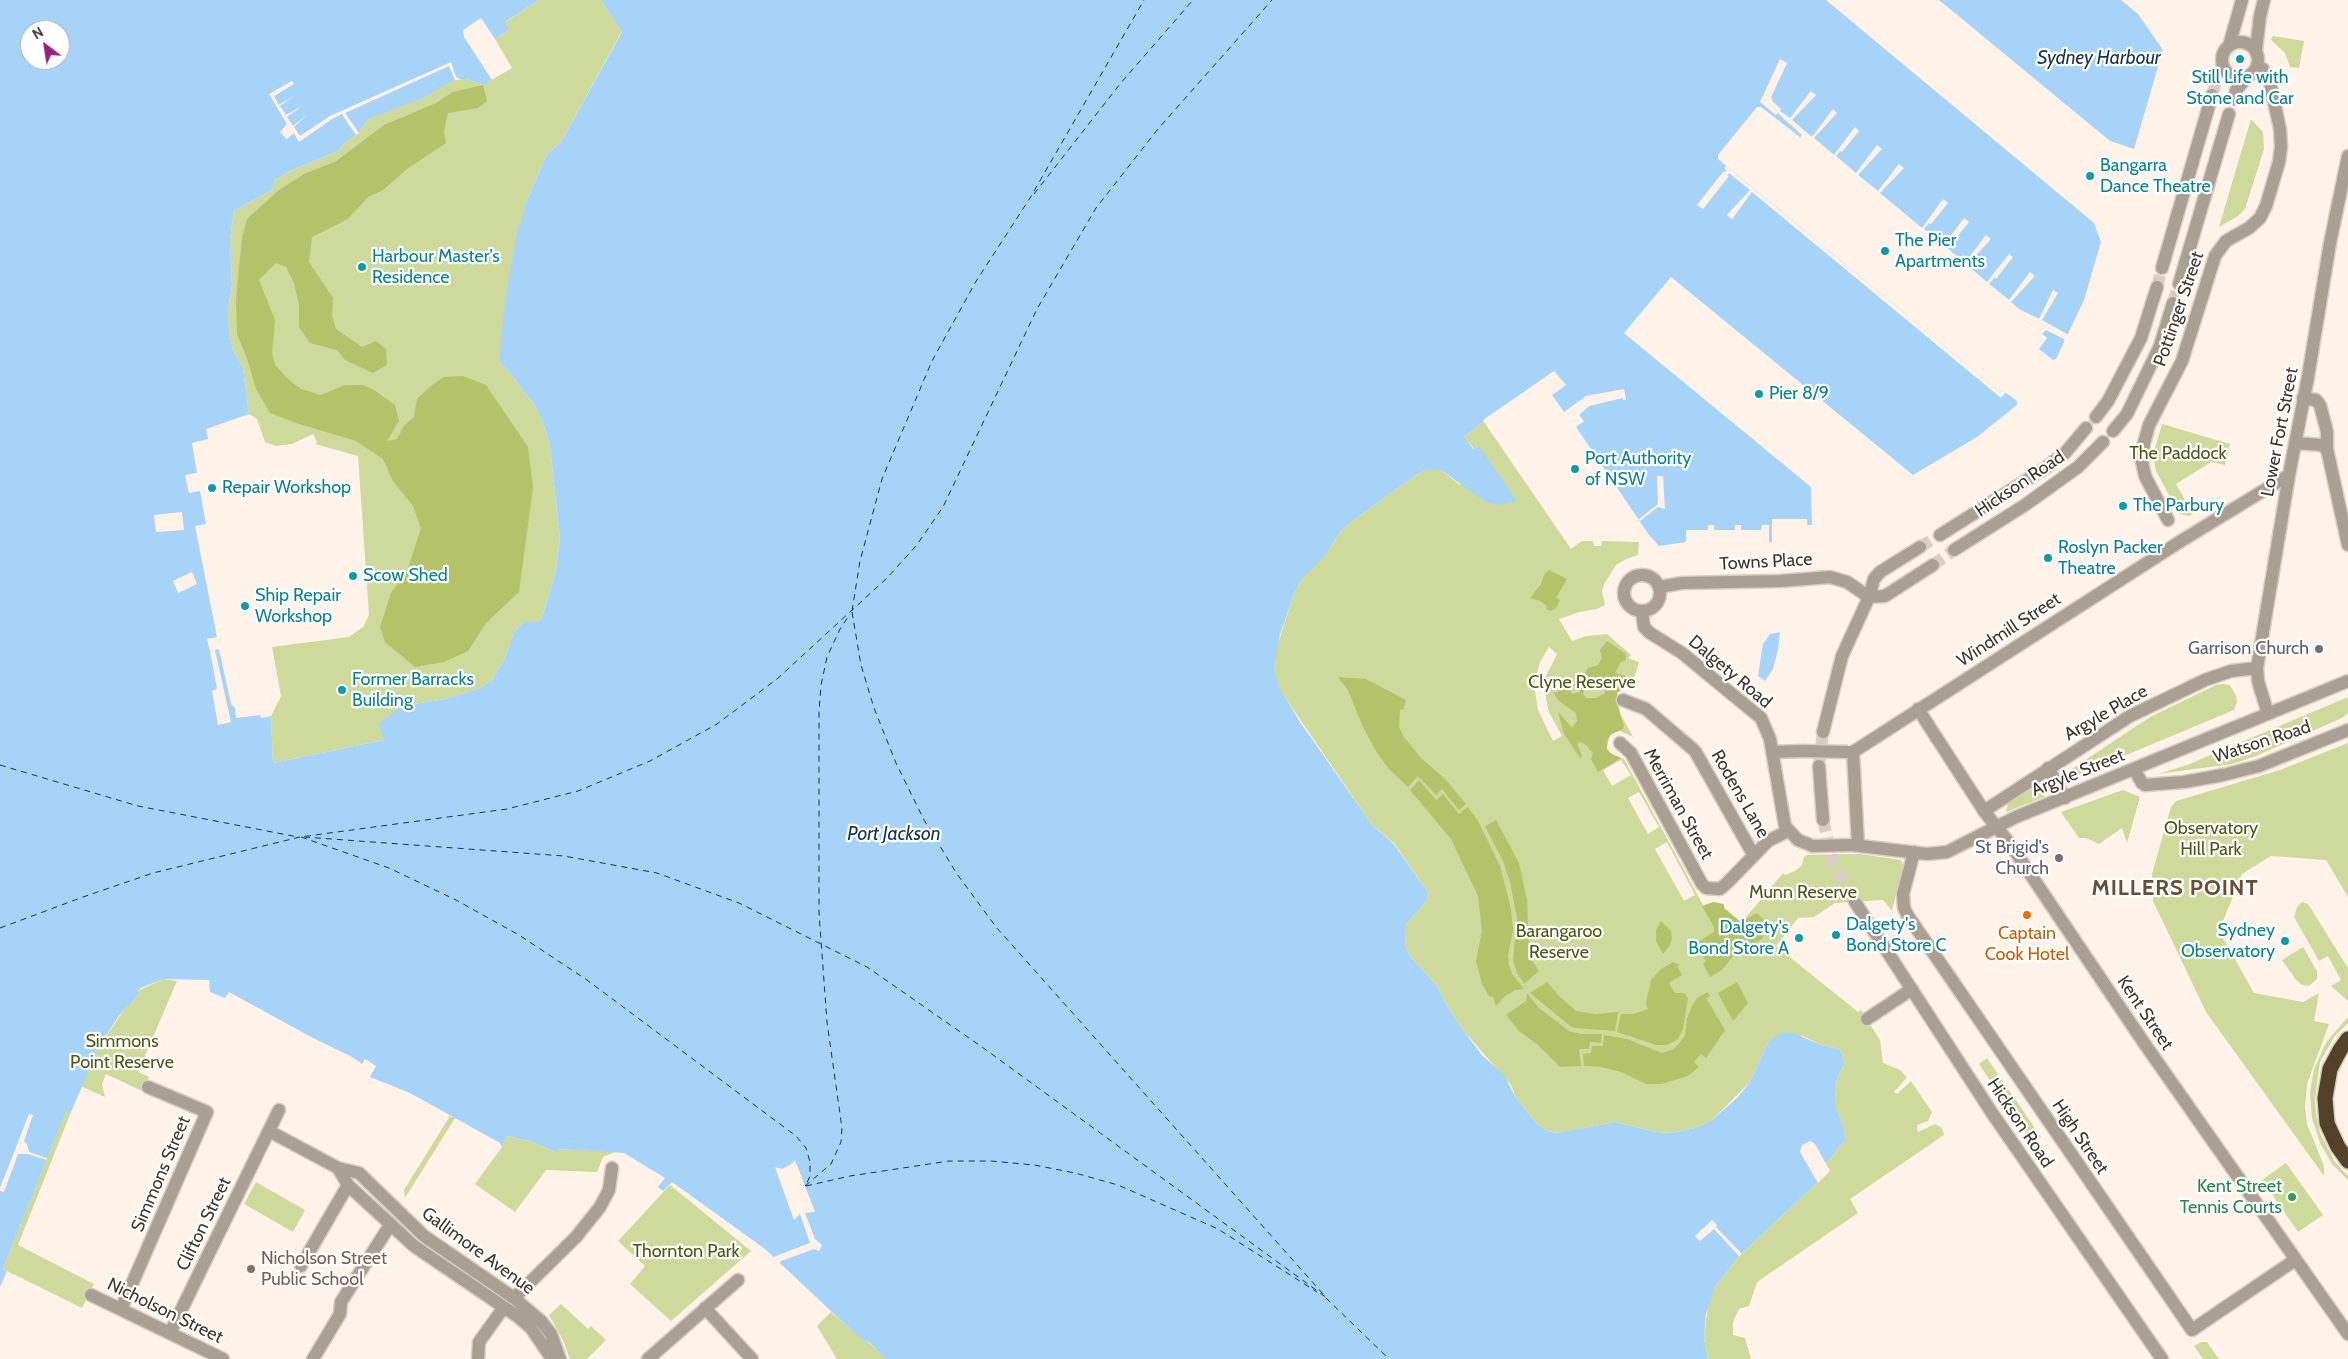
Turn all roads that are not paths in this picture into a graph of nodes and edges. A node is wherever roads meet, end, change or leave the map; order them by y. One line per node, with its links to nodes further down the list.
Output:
1 (2242, 0): 3 (street)
2 (2264, 0): 4 (street)
3 (2229, 46): 4 (street); 5 (street)
4 (2256, 50): 6 (street)
5 (2222, 64): 7 (street); 8 (street)
6 (2257, 67): 7 (street); 26 (street, Pottinger Street)
7 (2248, 77): 10 (street)
8 (2217, 78)
9 (2212, 95): 14 (street)
10 (2234, 98)
11 (2229, 114): 15 (street)
12 (2348, 156): 13 (street, Lower Fort Street)
13 (2345, 189): 18 (street, Lower Fort Street)
14 (2162, 268)
15 (2179, 284)
16 (2157, 287): 19 (street)
17 (2173, 303): 21 (street)
18 (2304, 398): 23 (street, Lower Fort Street); 24 (street)
19 (2096, 417)
20 (2086, 428): 27 (street, Hickson Road)
21 (2113, 431)
22 (2102, 442): 30 (street, Hickson Road)
23 (2295, 444): 24 (street); 25 (street, Lower Fort Street)
24 (2327, 449): 28 (street)
25 (2289, 475): 35 (street, Lower Fort Street); 38 (street, Windmill Street)
26 (2168, 520)
27 (1940, 535)
28 (2348, 545)
29 (1920, 547): 33 (street)
30 (1954, 550)
31 (1933, 565): 33 (street)
32 (1660, 587): 33 (street, Towns Place); 34 (street); 34 (street)
33 (1869, 597): 41 (street)
34 (1642, 612): 43 (street, Dalgety Road)
35 (2257, 668): 39 (street, Lower Fort Street); 46 (street, Argyle Place)
36 (2348, 681): 39 (street, Argyle Street)
37 (1623, 700): 55 (street, Rodens Lane)
38 (1918, 709): 44 (street, Windmill Street); 49 (street, Kent Street)
39 (2268, 714): 47 (street, Argyle Street)
40 (2348, 730): 47 (street, Watson Road)
41 (1823, 732)
42 (1620, 743): 55 (street, Merriman Street)
43 (1772, 752): 44 (street, bridge); 52 (street, Dalgety Road)
44 (1850, 752): 53 (street)
45 (1819, 766): 50 (street)
46 (2048, 768): 48 (street); 49 (street, Argyle Place)
47 (2134, 769): 48 (street, Argyle Street)
48 (2066, 798): 51 (street, Argyle Street)
49 (1984, 811): 51 (street, Kent Street)
50 (1823, 820)
51 (1996, 826): 54 (street, Argyle Street); 68 (street, Kent Street)
52 (1788, 832): 53 (street, Argyle Street, bridge); 55 (street)
53 (1855, 844): 54 (street, Argyle Street)
54 (1914, 852): 68 (street, High Street)
55 (1753, 854)
56 (1855, 902): 57 (street, Hickson Road)
57 (1912, 989): 58 (street); 85 (street, Hickson Road)
58 (1867, 1019)
59 (2348, 1040): 63 (highway)
60 (148, 1087): 75 (street, Simmons Street)
61 (279, 1110): 62 (street, Clifton Street)
62 (269, 1131): 64 (street, Gallimore Avenue); 76 (street, Clifton Street)
63 (2348, 1161)
64 (338, 1168): 66 (street, Gallimore Avenue); 72 (street, Gallimore Avenue)
65 (612, 1168): 72 (street)
66 (348, 1185): 67 (street, Gallimore Avenue); 69 (street)
67 (390, 1225): 73 (street, Gallimore Avenue); 79 (street)
68 (2295, 1260): 77 (street, Kent Street)
69 (301, 1266)
70 (738, 1280): 74 (street)
71 (92, 1295): 75 (street, Nicholson Street)
72 (514, 1298): 82 (street, Gallimore Avenue)
73 (504, 1307): 80 (street); 81 (street, Gallimore Avenue)
74 (705, 1308): 83 (street); 84 (street)
75 (121, 1309): 76 (street, Nicholson Street)
76 (170, 1333): 78 (street, Nicholson Street)
77 (2348, 1334)
78 (223, 1359)
79 (313, 1359)
80 (478, 1359)
81 (552, 1359)
82 (560, 1359)
83 (648, 1359)
84 (752, 1359)
85 (2162, 1359)

